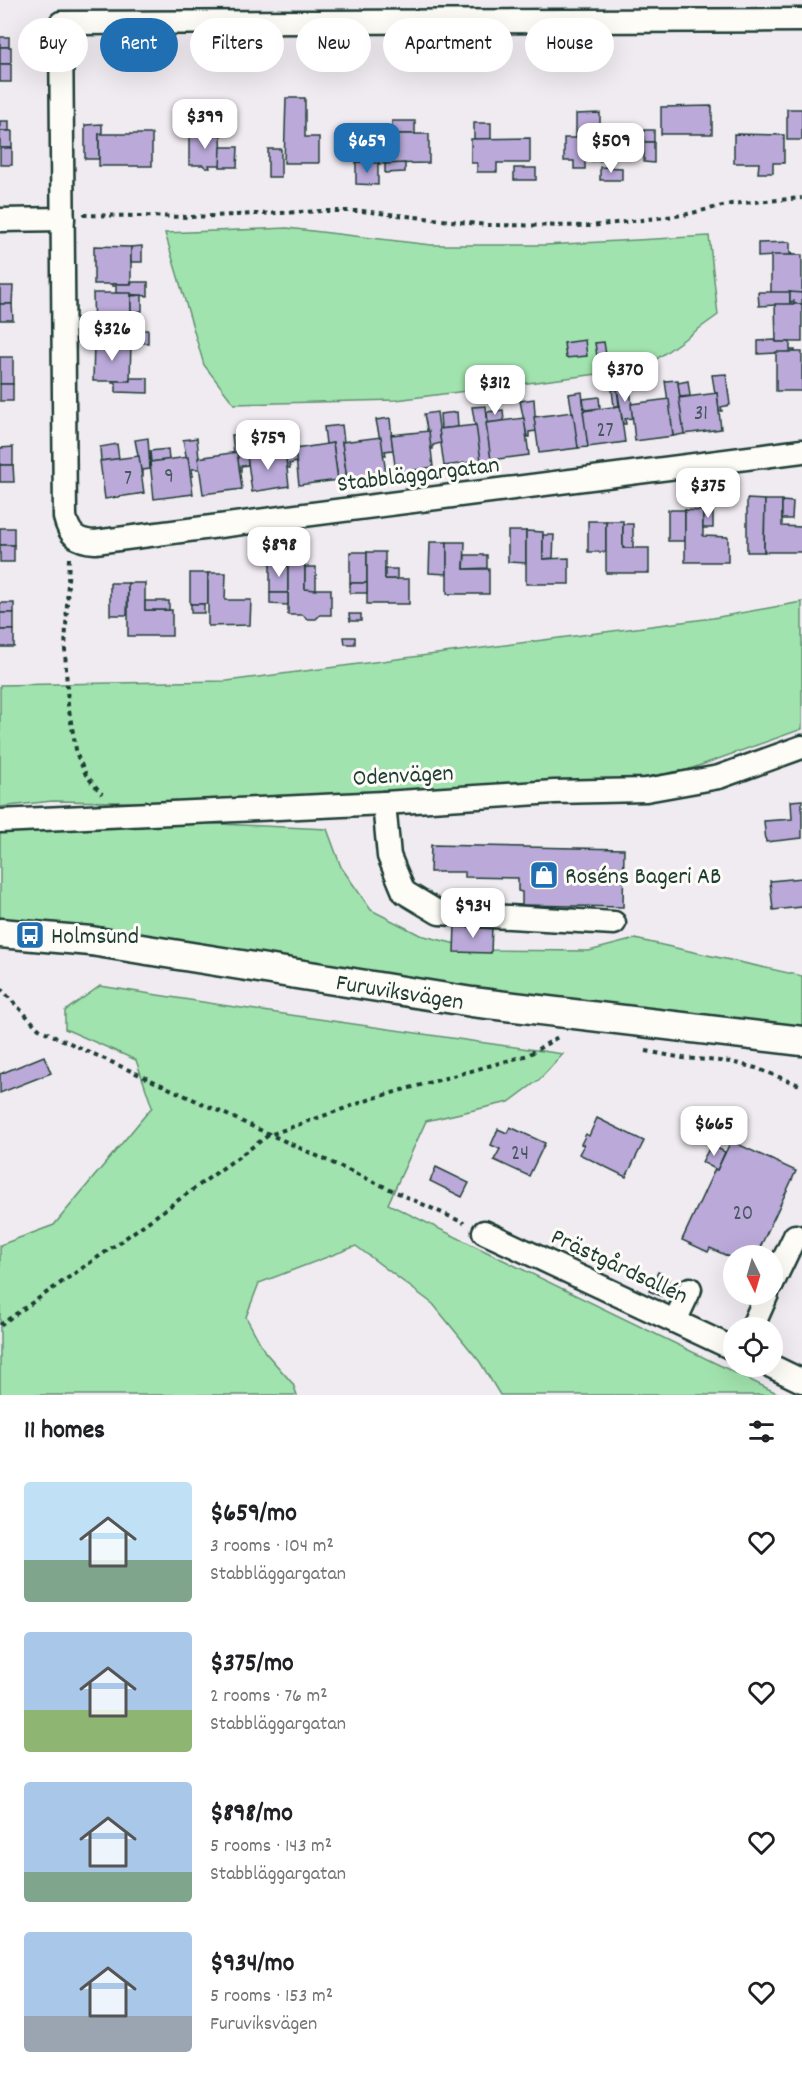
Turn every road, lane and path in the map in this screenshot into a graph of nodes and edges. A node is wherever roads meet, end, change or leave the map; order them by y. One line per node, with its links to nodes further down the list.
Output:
1 (802, 20): 3 (street)
2 (802, 198): 3 (path)
3 (62, 212): 4 (street); 6 (street)
4 (0, 220)
5 (802, 451): 6 (street, Stabbläggargatan)
6 (75, 538): 9 (path)
7 (802, 747): 8 (street, Odenvägen)
8 (384, 803): 9 (street, Odenvägen); 11 (street)
9 (121, 814): 10 (street, Odenvägen)
10 (0, 821)
11 (614, 923)
12 (0, 933): 15 (main road, Furuviksvägen)
13 (0, 987): 16 (path)
14 (563, 1034): 16 (path)
15 (802, 1041)
16 (269, 1135): 17 (path); 22 (path)
17 (484, 1232): 21 (street, Prästgårdsallén)
18 (795, 1236): 19 (street)
19 (783, 1261)
20 (690, 1288): 21 (street)
21 (675, 1321): 23 (street, Prästgårdsallén)
22 (0, 1324)
23 (723, 1344)
24 (783, 1372): 25 (street)
25 (802, 1381)

